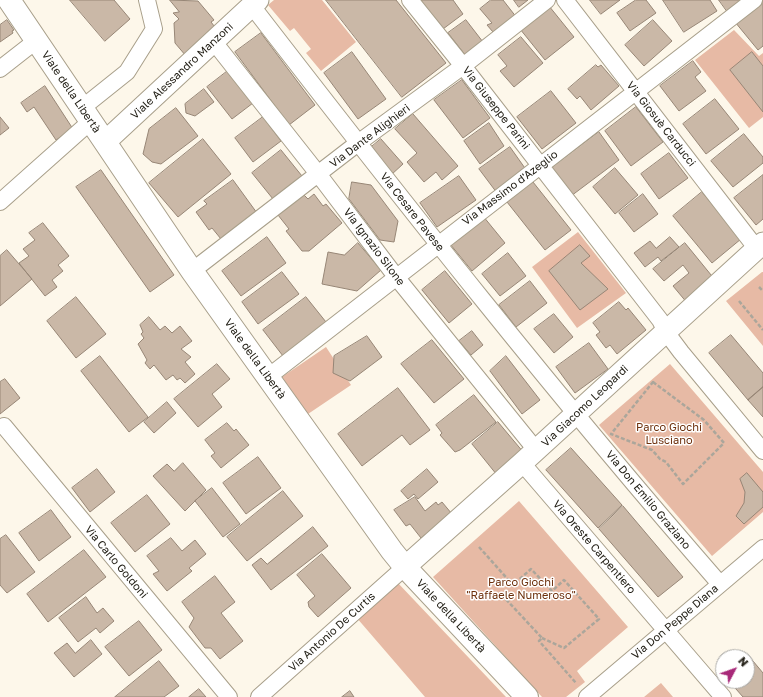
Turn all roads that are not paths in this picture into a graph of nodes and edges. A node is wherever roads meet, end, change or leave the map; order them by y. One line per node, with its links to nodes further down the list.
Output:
1 (9, 0): 8 (main road, Viale della Libertà)
2 (147, 0): 13 (street)
3 (410, 0): 10 (street, Via Giuseppe Parini)
4 (547, 0): 10 (street, Via Dante Alighieri)
5 (565, 0): 12 (street, Via Giosuè Carducci)
6 (754, 0): 12 (street, Via Massimo d'Azeglio)
7 (255, 3): 9 (street, Viale Alessandro Manzoni); 15 (street, Via Cesare Pavese)
8 (37, 40): 11 (street); 13 (main road, Viale della Libertà)
9 (214, 42): 14 (street, Viale Alessandro Manzoni); 17 (street, Via Ignazio Silone)
10 (463, 66): 15 (street, Via Dante Alighieri); 16 (street, Via Giuseppe Parini)
11 (0, 69)
12 (636, 92): 16 (street, Via Massimo d'Azeglio); 20 (street, Via Giosuè Carducci)
13 (86, 115): 14 (main road, Viale della Libertà); 18 (street)
14 (105, 142): 21 (main road, Viale della Libertà)
15 (358, 143): 17 (street, Via Dante Alighieri); 19 (street, Via Cesare Pavese)
16 (540, 166): 19 (street, Via Massimo d'Azeglio); 23 (street, Via Giuseppe Parini)
17 (319, 175): 21 (street, Via Dante Alighieri); 22 (street, Via Ignazio Silone)
18 (0, 202)
19 (437, 244): 22 (street, Via Massimo d'Azeglio); 25 (street, Via Cesare Pavese)
20 (760, 246): 23 (street, Via Giacomo Leopardi)
21 (192, 271): 24 (main road, Viale della Libertà)
22 (397, 278): 24 (street, Via Massimo d'Azeglio); 28 (street, Via Ignazio Silone)
23 (666, 332): 25 (street, Via Giacomo Leopardi); 27 (street, Via Giuseppe Parini)
24 (268, 377): 30 (main road, Viale della Libertà)
25 (575, 415): 28 (street, Via Giacomo Leopardi); 31 (street, Via Don Emilio Graziano)
26 (4, 426): 33 (street, Via Carlo Goldoni)
27 (763, 451)
28 (529, 457): 30 (street, Via Giacomo Leopardi); 32 (street, Via Oreste Carpentiero)
29 (763, 548): 31 (street, Via Don Peppe Diana)
30 (405, 567): 34 (street, Via Antonio De Curtis); 35 (main road, Viale della Libertà)
31 (720, 584): 32 (street, Via Don Peppe Diana)
32 (665, 630): 36 (street, Via Don Peppe Diana); 37 (street, Via Oreste Carpentiero)
33 (229, 697)
34 (259, 697)
35 (526, 697)
36 (587, 697)
37 (723, 697)

